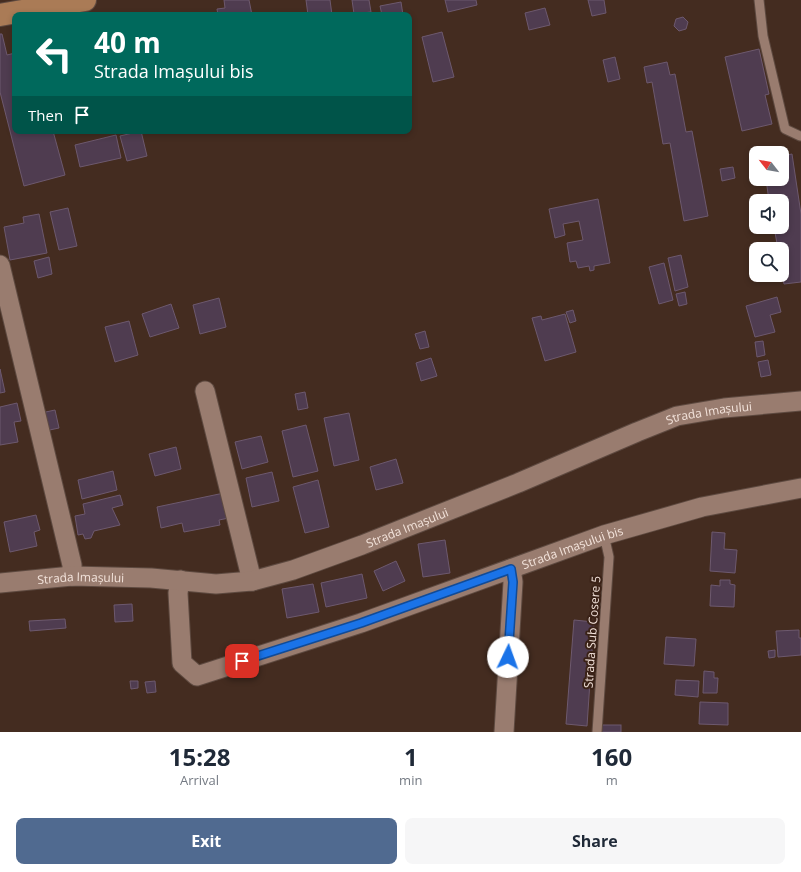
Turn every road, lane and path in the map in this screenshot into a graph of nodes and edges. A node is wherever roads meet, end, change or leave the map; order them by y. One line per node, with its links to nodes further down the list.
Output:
1 (85, 0): 3 (street)
2 (759, 0): 6 (lane)
3 (17, 12)
4 (12, 13): 5 (street)
5 (0, 15)
6 (800, 136)
7 (0, 265): 13 (street)
8 (205, 391): 15 (street)
9 (801, 401): 15 (street, Strada Imașului)
10 (801, 488): 11 (street, Strada Imașului bis)
11 (604, 535): 12 (street, Strada Imașului bis); 18 (lane, Strada Sub Cosere 5)
12 (511, 569): 14 (street, Strada Imașului bis); 17 (street)
13 (72, 576): 14 (street, Strada Imașului); 16 (street, Strada Imașului)
14 (180, 580): 15 (street, Strada Imașului)
15 (252, 581)
16 (0, 583)
17 (504, 732)
18 (597, 732)

